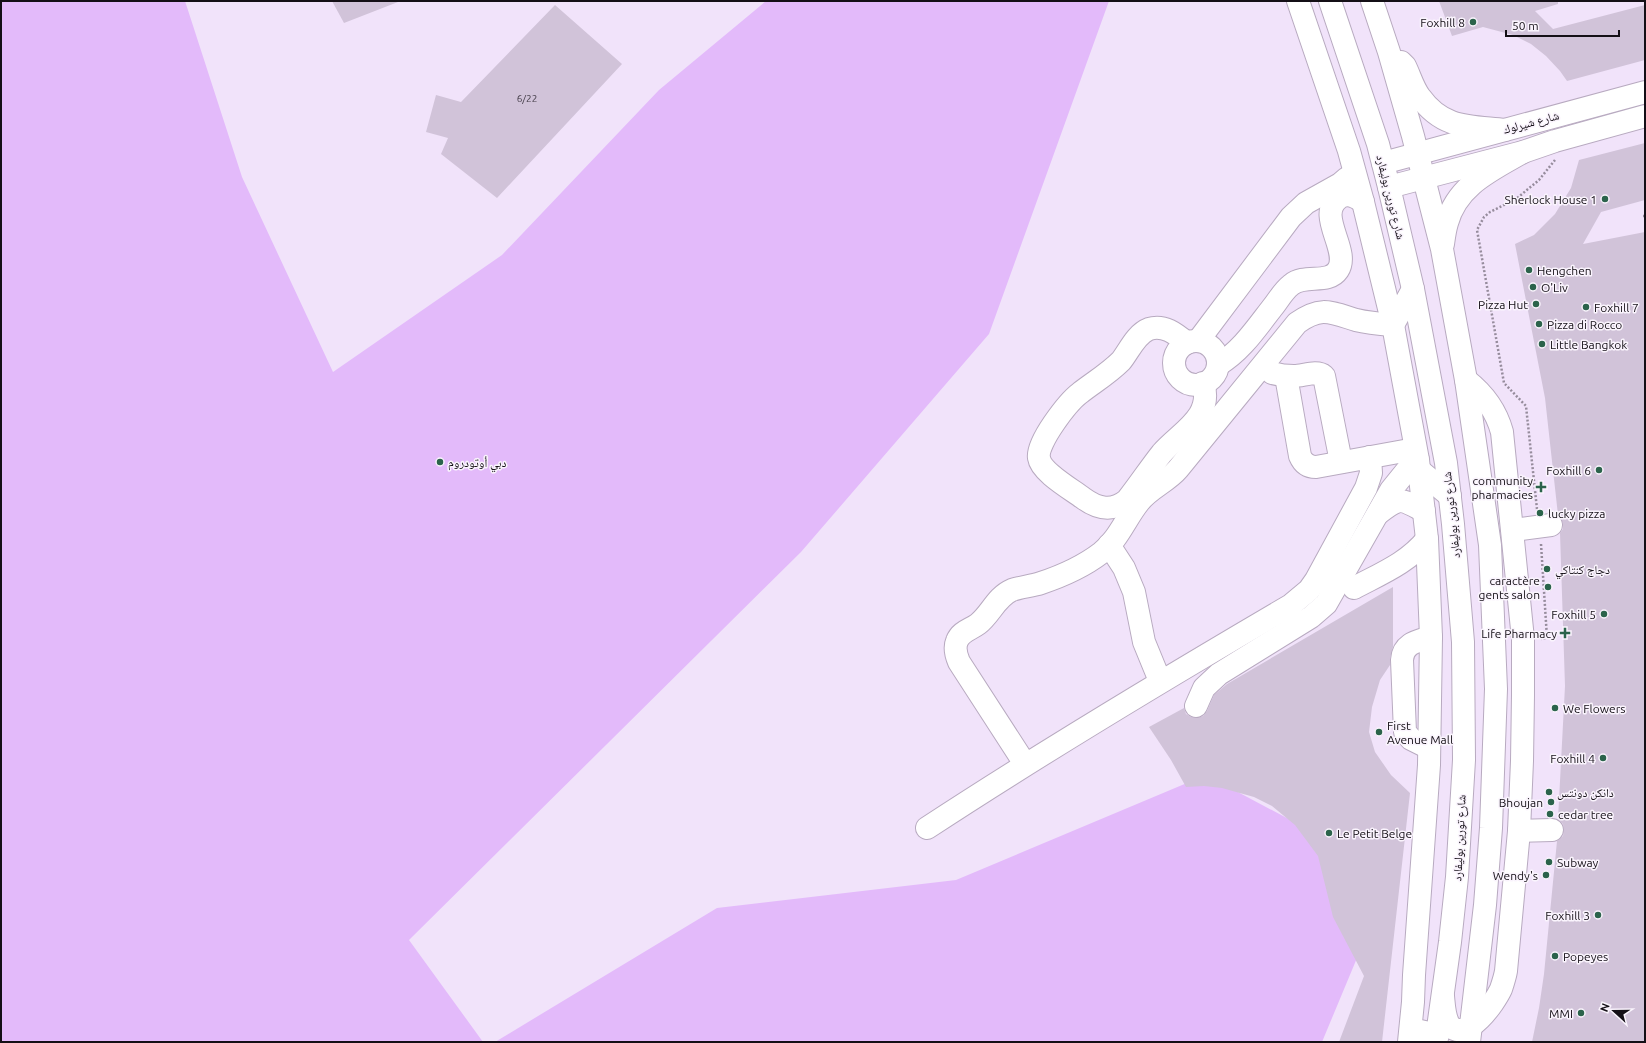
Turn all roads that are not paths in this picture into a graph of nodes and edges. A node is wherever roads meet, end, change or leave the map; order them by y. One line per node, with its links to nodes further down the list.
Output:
1 (1298, 1): 11 (main road)
2 (1330, 1): 10 (main road, شارع تورين بوليفارد)
3 (1372, 1): 4 (main road)
4 (1389, 52): 7 (main road); 9 (main road)
5 (1645, 92): 7 (main road, شارع شيرلوك)
6 (1644, 122): 8 (main road, شارع شيرلوك)
7 (1505, 130): 9 (main road, شارع شيرلوك)
8 (1523, 152): 12 (main road, شارع شيرلوك); 16 (main road)
9 (1417, 154): 10 (main road, شارع شيرلوك); 12 (main road)
10 (1383, 163): 13 (main road, شارع تورين بوليفارد)
11 (1353, 166): 14 (main road); 15 (main road)
12 (1424, 177): 13 (main road, شارع شيرلوك); 16 (main road)
13 (1389, 186): 17 (main road, شارع تورين بوليفارد)
14 (1328, 198): 15 (main road); 19 (main road); 20 (main road)
15 (1364, 202): 18 (main road)
16 (1442, 249): 23 (main road)
17 (1413, 288): 18 (main road); 28 (main road, شارع تورين بوليفارد)
18 (1393, 325): 21 (main road); 26 (main road)
19 (1192, 342): 20 (main road); 24 (main road); 24 (main road)
20 (1218, 365): 24 (main road)
21 (1260, 367): 22 (main road); 35 (main road)
22 (1286, 376): 27 (main road); 27 (main road)
23 (1466, 380): 33 (main road); 36 (main road)
24 (1203, 383)
25 (1370, 457): 26 (main road); 27 (main road); 41 (main road)
26 (1417, 460): 29 (main road); 30 (main road); 31 (main road)
27 (1340, 462)
28 (1446, 463): 29 (main road, شارع تورين بوليفارد); 36 (main road)
29 (1450, 496): 48 (main road, شارع تورين بوليفارد)
30 (1424, 511): 31 (main road); 34 (main road)
31 (1379, 512): 42 (main road)
32 (1545, 526): 33 (main road)
33 (1513, 530): 47 (main road)
34 (1427, 539): 37 (main road); 38 (main road)
35 (1109, 545): 41 (main road); 44 (main road)
36 (1490, 545): 49 (main road)
37 (1403, 562): 38 (main road); 39 (main road)
38 (1429, 577): 40 (main road)
39 (1354, 588)
40 (1431, 637): 43 (main road); 43 (main road)
41 (1160, 681): 44 (main road)
42 (1196, 706)
43 (1429, 748): 50 (main road)
44 (1025, 764): 45 (main road)
45 (927, 828)
46 (1552, 830): 47 (main road)
47 (1519, 831): 49 (main road)
48 (1443, 994): 49 (main road); 51 (main road, شارع تورين بوليفارد)
49 (1471, 1035)
50 (1410, 1036): 51 (main road)
51 (1437, 1038)

